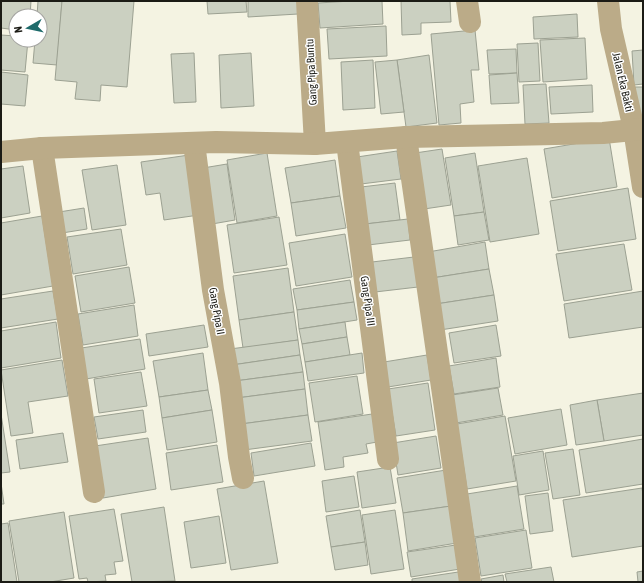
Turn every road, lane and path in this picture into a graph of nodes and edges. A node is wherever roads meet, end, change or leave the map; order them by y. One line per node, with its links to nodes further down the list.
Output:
1 (306, 1): 7 (street, Gang Pipa Buntu)
2 (608, 1): 3 (street, Jalan Eka Bakti)
3 (638, 129): 4 (street); 10 (street, Jalan Eka Bakti)
4 (406, 137): 5 (street); 14 (street)
5 (347, 142): 7 (street); 11 (street, Gang Pipa III)
6 (194, 143): 7 (street); 8 (street); 12 (street, Gang Pipa II)
7 (315, 144)
8 (42, 148): 9 (street); 13 (street)
9 (1, 152)
10 (643, 187)
11 (388, 459)
12 (244, 478)
13 (94, 492)
14 (470, 582)

